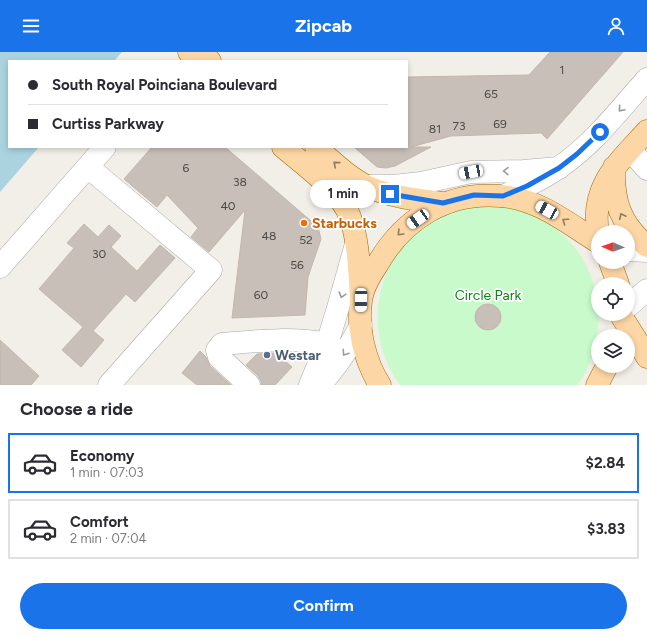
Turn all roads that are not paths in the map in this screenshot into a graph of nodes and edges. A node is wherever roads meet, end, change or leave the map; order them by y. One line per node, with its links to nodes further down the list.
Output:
1 (189, 52): 2 (street); 3 (main road)
2 (181, 60)
3 (208, 60)
4 (646, 75): 12 (street, one-way to 12)
5 (647, 131): 9 (main road)
6 (104, 148): 10 (street)
7 (283, 148): 19 (main road)
8 (317, 148): 14 (main road, one-way to 8)
9 (630, 150): 11 (main road); 13 (street)
10 (88, 167): 23 (street); 32 (street)
11 (614, 167): 17 (main road); 20 (main road, one-way to 11)
12 (559, 168): 14 (street, one-way to 14); 15 (street)
13 (647, 169)
14 (366, 186): 16 (main road)
15 (503, 196): 16 (main road); 18 (main road, one-way to 15)
16 (443, 203): 25 (main road, one-way to 25)
17 (597, 225)
18 (591, 238)
19 (356, 244): 25 (main road); 29 (street, one-way to 29)
20 (647, 246)
21 (635, 250): 22 (street)
22 (647, 251)
23 (0, 267)
24 (647, 290): 26 (street)
25 (361, 300): 28 (main road)
26 (635, 303)
27 (624, 321): 30 (main road)
28 (361, 325): 35 (street, one-way to 35); 36 (main road)
29 (327, 344): 33 (street); 34 (street)
30 (647, 357)
31 (603, 373): 37 (main road)
32 (109, 385)
33 (249, 385)
34 (310, 385)
35 (320, 385)
36 (380, 385)
37 (597, 385)

